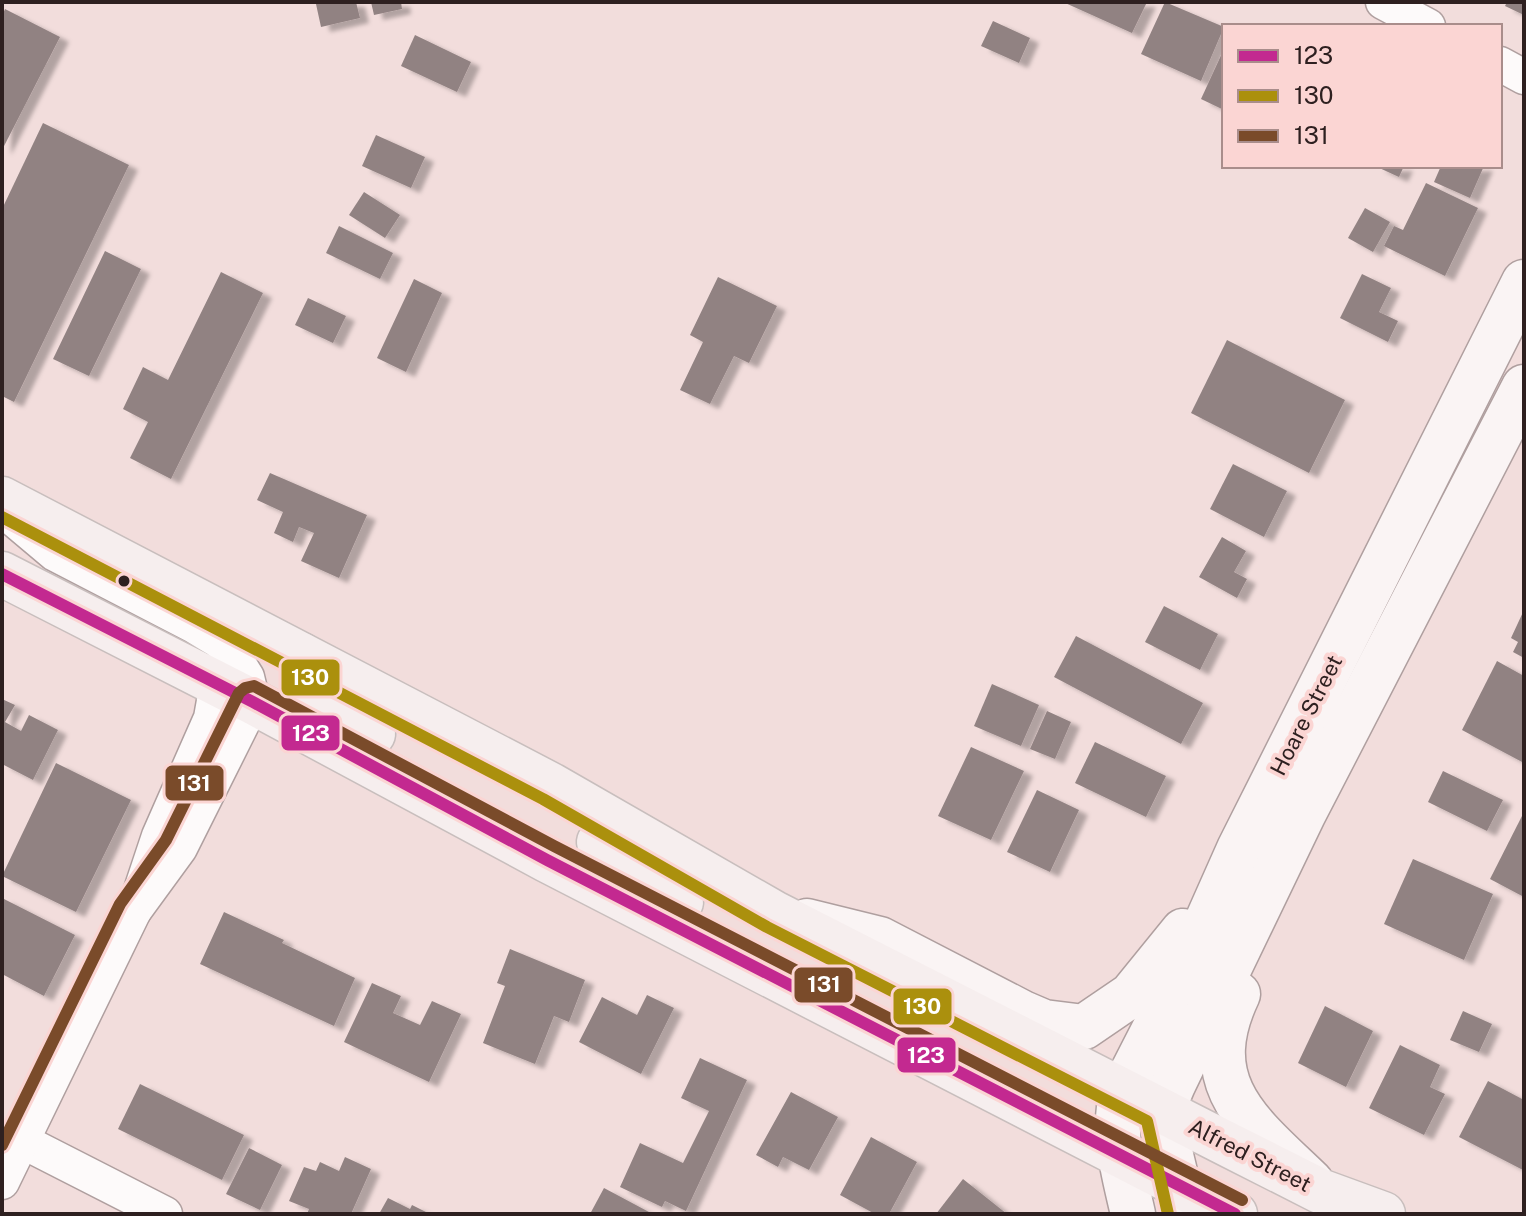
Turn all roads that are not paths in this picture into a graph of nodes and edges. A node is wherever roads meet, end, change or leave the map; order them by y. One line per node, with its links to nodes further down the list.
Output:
1 (1383, 2): 2 (street)
2 (1424, 24)
3 (1502, 65): 4 (street)
4 (1524, 77)
5 (1524, 282): 14 (main road, Hoare Street)
6 (1524, 387): 13 (main road, Hoare Street)
7 (2, 499): 10 (main road)
8 (2, 509): 11 (street)
9 (2, 574): 11 (main road)
10 (301, 655): 12 (main road); 15 (main road)
11 (235, 693): 15 (main road); 18 (street)
12 (551, 785): 16 (main road); 19 (main road)
13 (1303, 815): 17 (main road, Hoare Street); 21 (main road)
14 (1239, 849): 16 (main road); 19 (main road, Hoare Street)
15 (547, 860): 19 (main road)
16 (774, 913): 19 (main road)
17 (1162, 1111): 19 (main road, Alfred Street); 19 (main road); 21 (main road, Alfred Street)
18 (22, 1141): 20 (street); 22 (street)
19 (1150, 1168): 23 (main road); 24 (main road)
20 (2, 1182)
21 (1320, 1191): 25 (main road, Alfred Street)
22 (165, 1214)
23 (1133, 1214)
24 (1235, 1214)
25 (1383, 1214)

